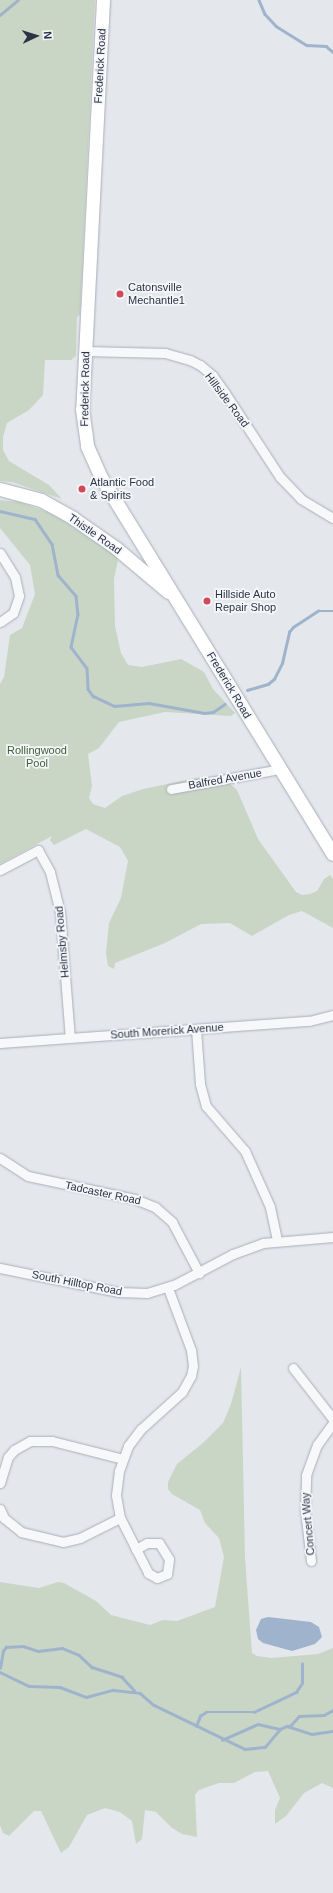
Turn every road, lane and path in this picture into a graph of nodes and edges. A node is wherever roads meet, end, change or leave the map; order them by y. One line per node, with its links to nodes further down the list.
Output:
1 (103, 0): 2 (main road, Frederick Road)
2 (85, 351): 4 (street, Hillside Road); 6 (main road, Frederick Road)
3 (0, 489): 6 (main road, Thistle Road)
4 (333, 518)
5 (0, 553): 7 (street)
6 (177, 600): 8 (main road, Frederick Road)
7 (0, 622)
8 (280, 769): 9 (street, Balfred Avenue); 10 (main road, Frederick Road)
9 (171, 789)
10 (333, 854)
11 (0, 870): 14 (street, Helmsby Road)
12 (333, 1015): 13 (street, South Morerick Avenue)
13 (196, 1029): 14 (street, South Morerick Avenue); 18 (street)
14 (70, 1038): 15 (street, South Morerick Avenue)
15 (0, 1043)
16 (0, 1158): 20 (street, Tadcaster Road)
17 (333, 1237): 18 (street, South Hilltop Road)
18 (277, 1241): 20 (street, South Hilltop Road)
19 (0, 1268): 21 (street, South Hilltop Road)
20 (199, 1272): 21 (street, South Hilltop Road)
21 (168, 1288): 25 (street)
22 (293, 1368): 23 (street)
23 (333, 1419)
24 (333, 1422): 30 (street, Concert Way)
25 (123, 1459): 26 (street); 28 (street)
26 (0, 1483)
27 (0, 1509): 28 (street)
28 (120, 1518): 29 (street)
29 (136, 1549)
30 (311, 1561)

